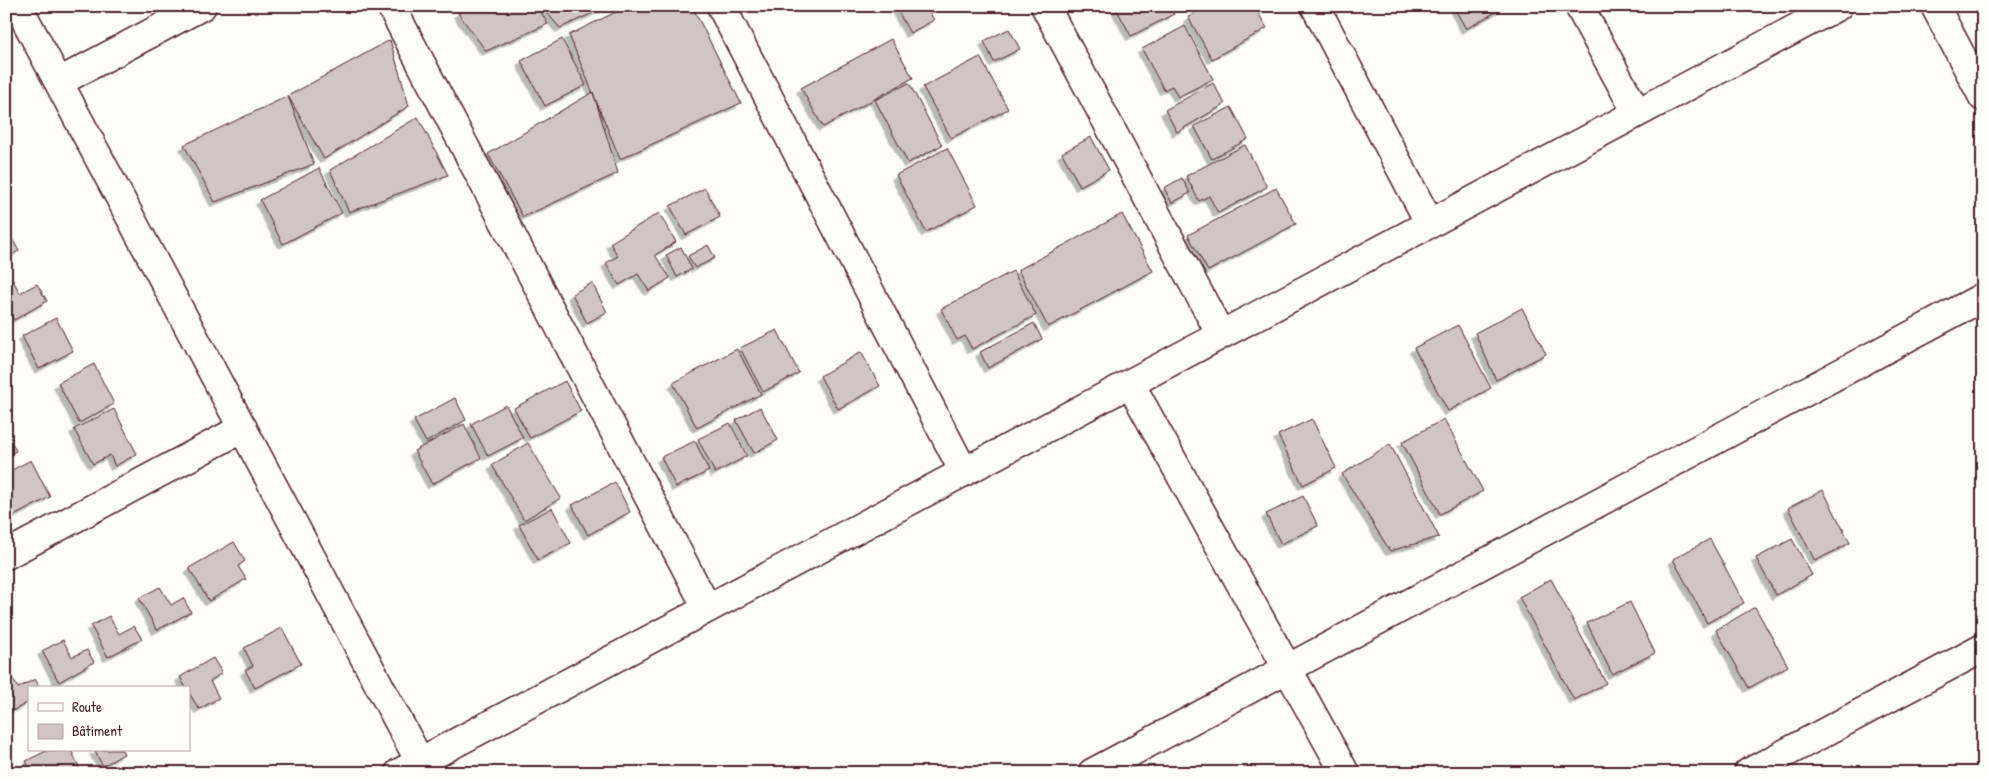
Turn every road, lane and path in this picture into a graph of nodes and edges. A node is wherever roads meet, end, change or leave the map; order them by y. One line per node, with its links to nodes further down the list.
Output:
1 (18, 6): 10 (street)
2 (202, 6): 10 (street)
3 (391, 6): 20 (street)
4 (721, 6): 18 (street)
5 (1045, 6): 15 (street)
6 (1315, 6): 13 (street)
7 (1579, 6): 12 (street)
8 (1838, 6): 12 (street)
9 (1934, 6): 11 (street)
10 (59, 82): 17 (street)
11 (1983, 97)
12 (1637, 114): 13 (street)
13 (1430, 224): 15 (street)
14 (1983, 297): 22 (street)
15 (1221, 335): 16 (street)
16 (1130, 384): 18 (street); 22 (street)
17 (243, 428): 19 (street); 23 (street)
18 (964, 472): 20 (street)
19 (6, 554)
20 (707, 608): 23 (street)
21 (1983, 648): 26 (street)
22 (1288, 668): 24 (street); 25 (street)
23 (406, 770)
24 (1092, 773)
25 (1345, 773)
26 (1748, 773)

